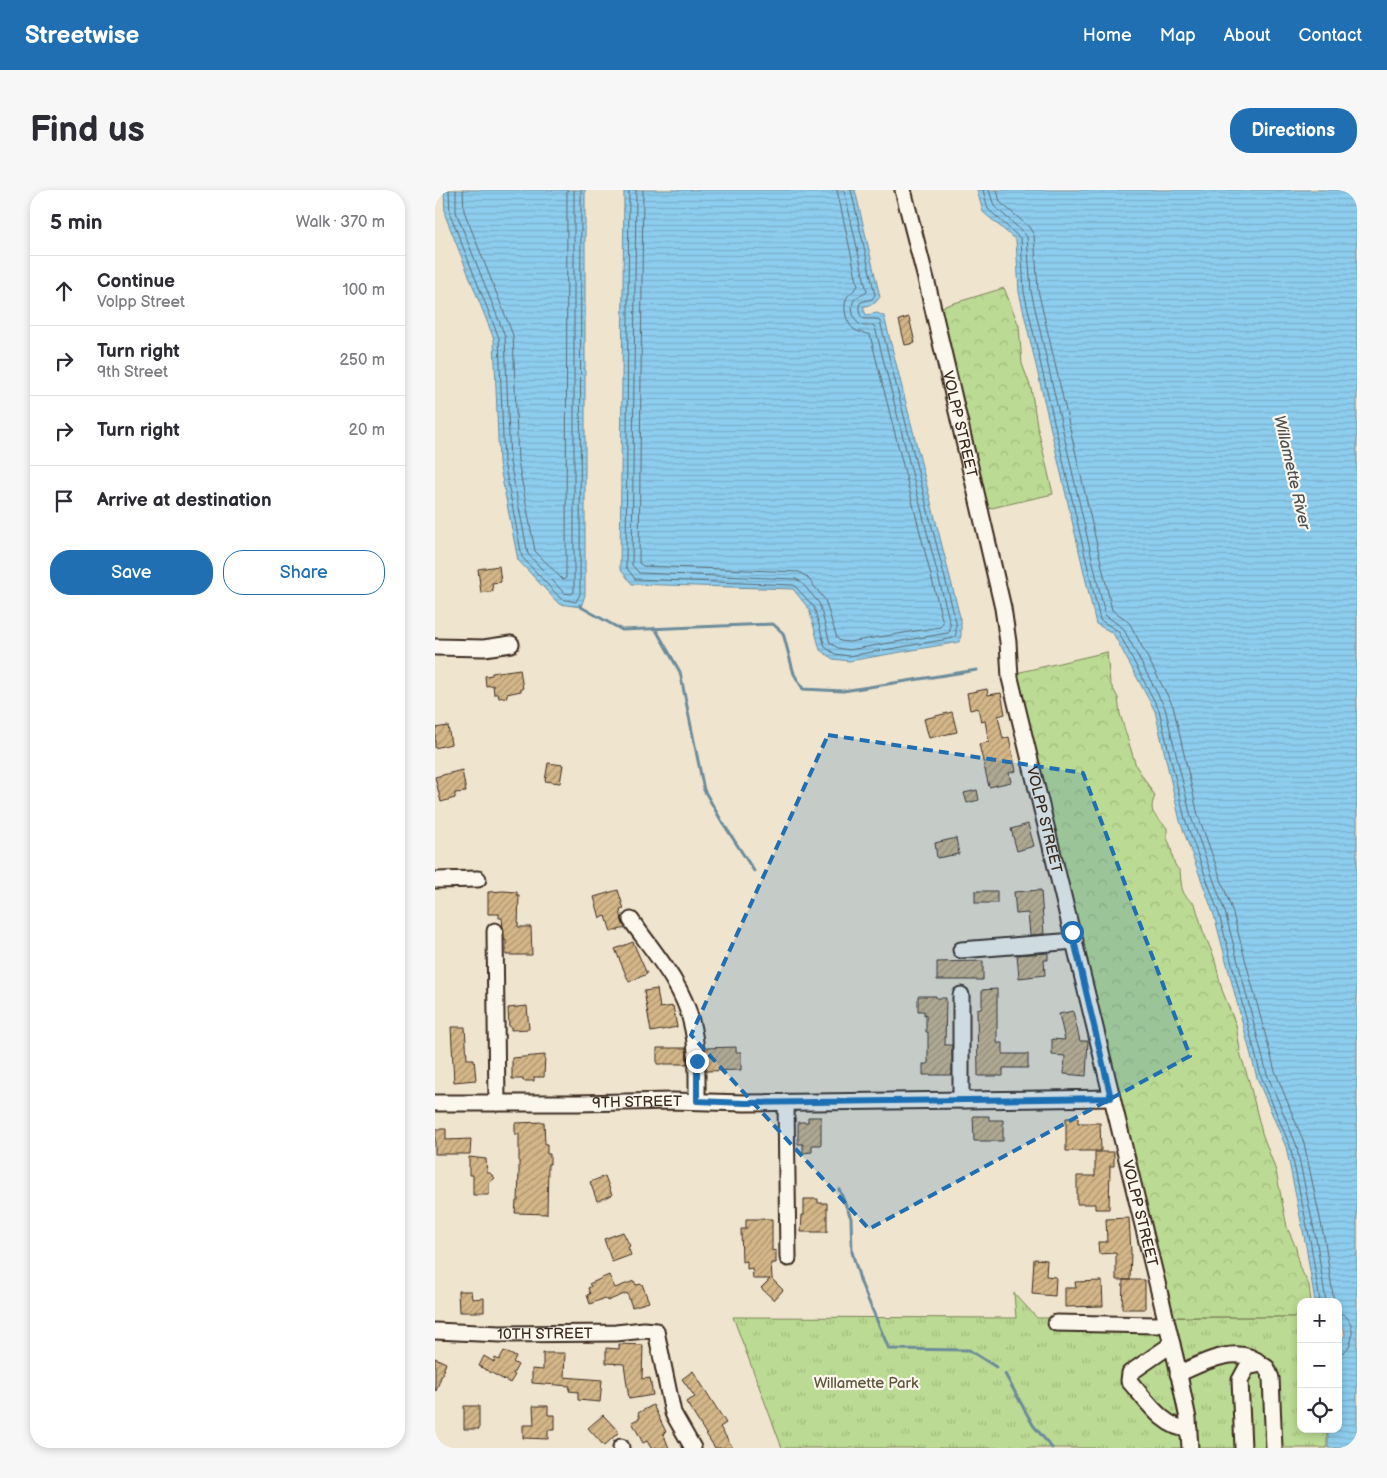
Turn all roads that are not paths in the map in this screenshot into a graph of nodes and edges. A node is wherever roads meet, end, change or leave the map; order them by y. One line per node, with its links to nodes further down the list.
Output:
1 (903, 190): 8 (street, VOLPP STREET)
2 (511, 644): 3 (street)
3 (435, 647)
4 (478, 879): 5 (street)
5 (435, 880)
6 (631, 920): 13 (street)
7 (495, 931): 15 (street)
8 (1075, 941): 9 (street); 11 (street, VOLPP STREET)
9 (961, 950)
10 (961, 995): 12 (street)
11 (1111, 1098): 12 (street, 9TH STREET); 19 (street, VOLPP STREET)
12 (961, 1100): 14 (street, 9TH STREET)
13 (697, 1101): 14 (street, 9TH STREET); 15 (street, 9TH STREET)
14 (786, 1102): 17 (street)
15 (497, 1103): 16 (street, 9TH STREET)
16 (435, 1104)
17 (788, 1258)
18 (1056, 1323): 19 (street)
19 (1166, 1323): 21 (street, VOLPP STREET)
20 (435, 1331): 25 (street, 10TH STREET)
21 (1172, 1344): 23 (street, VOLPP STREET); 24 (street)
22 (1261, 1364): 23 (street); 27 (street); 28 (street)
23 (1178, 1374): 24 (street, VOLPP STREET)
24 (1189, 1429): 26 (street, VOLPP STREET)
25 (693, 1448)
26 (1190, 1448)
27 (1243, 1448)
28 (1274, 1448)

